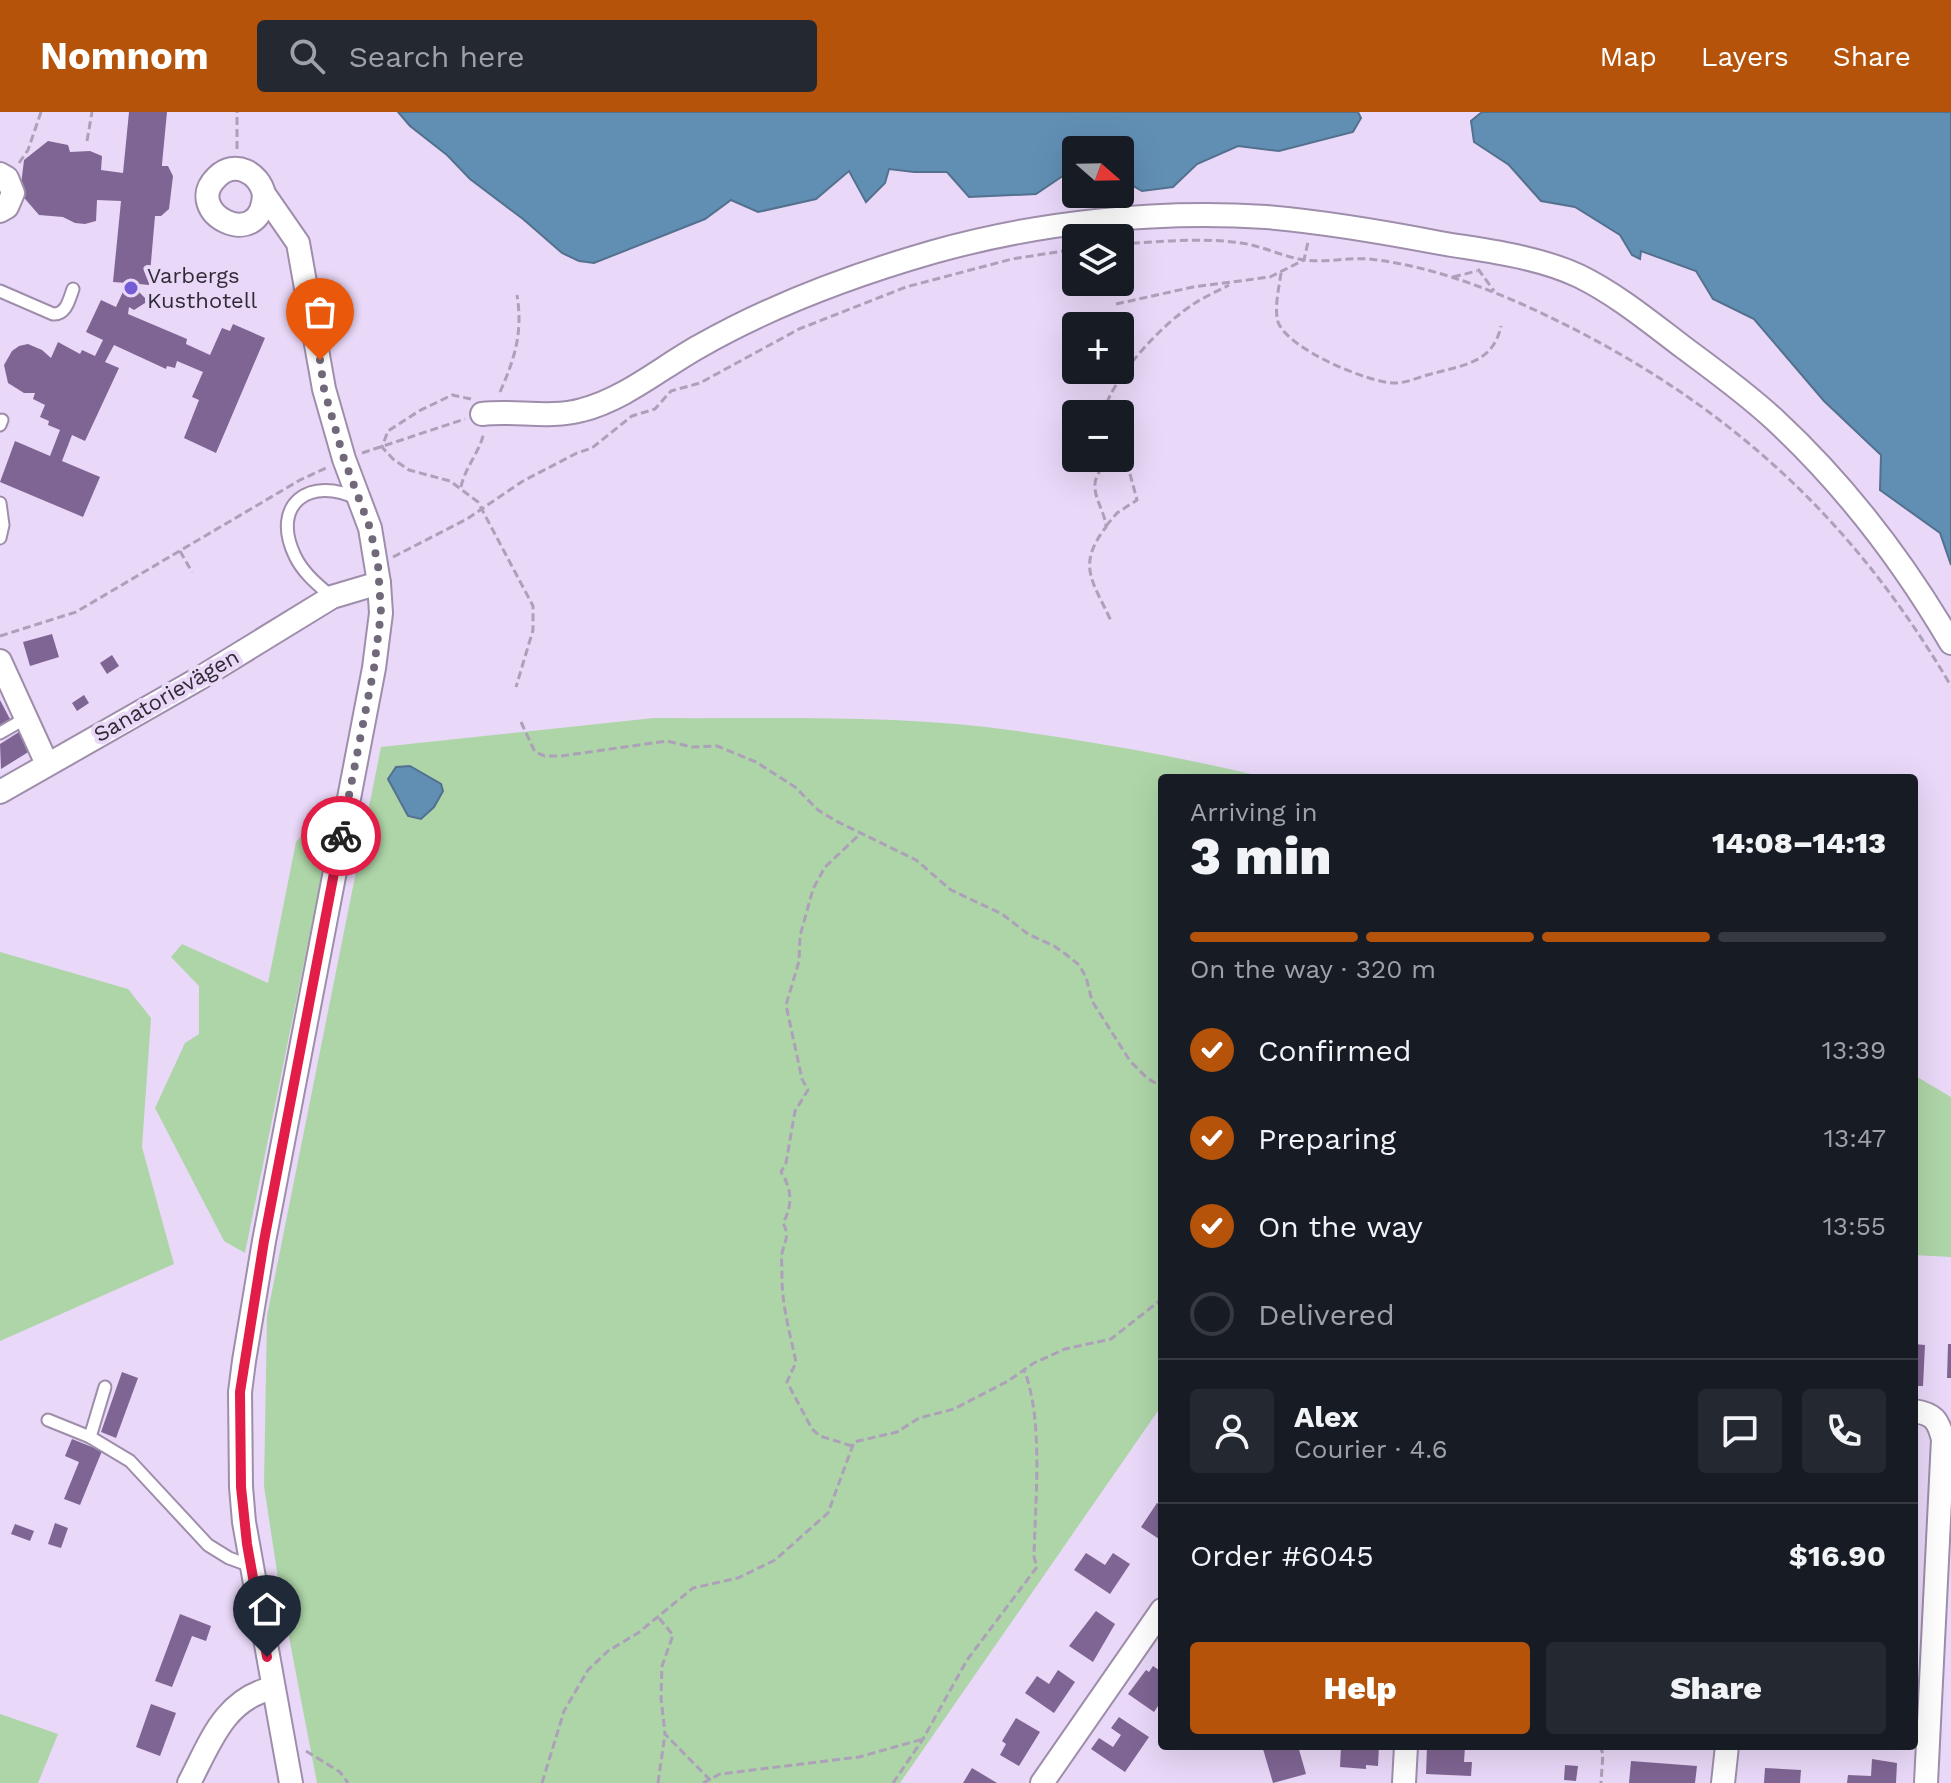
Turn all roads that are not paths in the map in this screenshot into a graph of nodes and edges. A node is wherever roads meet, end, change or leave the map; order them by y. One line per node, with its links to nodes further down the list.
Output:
1 (4, 176): 3 (street)
2 (264, 194): 2 (street); 7 (street)
3 (0, 211)
4 (73, 289): 5 (lane)
5 (0, 291)
6 (486, 413): 12 (street)
7 (358, 500): 10 (street); 11 (lane)
8 (0, 503): 9 (lane)
9 (0, 538)
10 (379, 574): 11 (street, Sanatorievägen); 22 (street)
11 (332, 597): 16 (street, Sanatorievägen)
12 (1951, 643)
13 (0, 661): 14 (street)
14 (26, 718): 15 (lane); 16 (street)
15 (0, 733)
16 (47, 764): 17 (street, Sanatorievägen)
17 (0, 792)
18 (105, 1387): 21 (lane)
19 (1918, 1412): 32 (street)
20 (48, 1420): 21 (lane)
21 (90, 1437): 22 (lane)
22 (251, 1566): 24 (street)
23 (1158, 1616): 29 (street)
24 (273, 1688): 27 (street); 28 (street)
25 (1406, 1750): 30 (street)
26 (1727, 1750): 31 (street)
27 (189, 1783)
28 (291, 1783)
29 (1042, 1783)
30 (1404, 1783)
31 (1723, 1783)
32 (1926, 1783)

